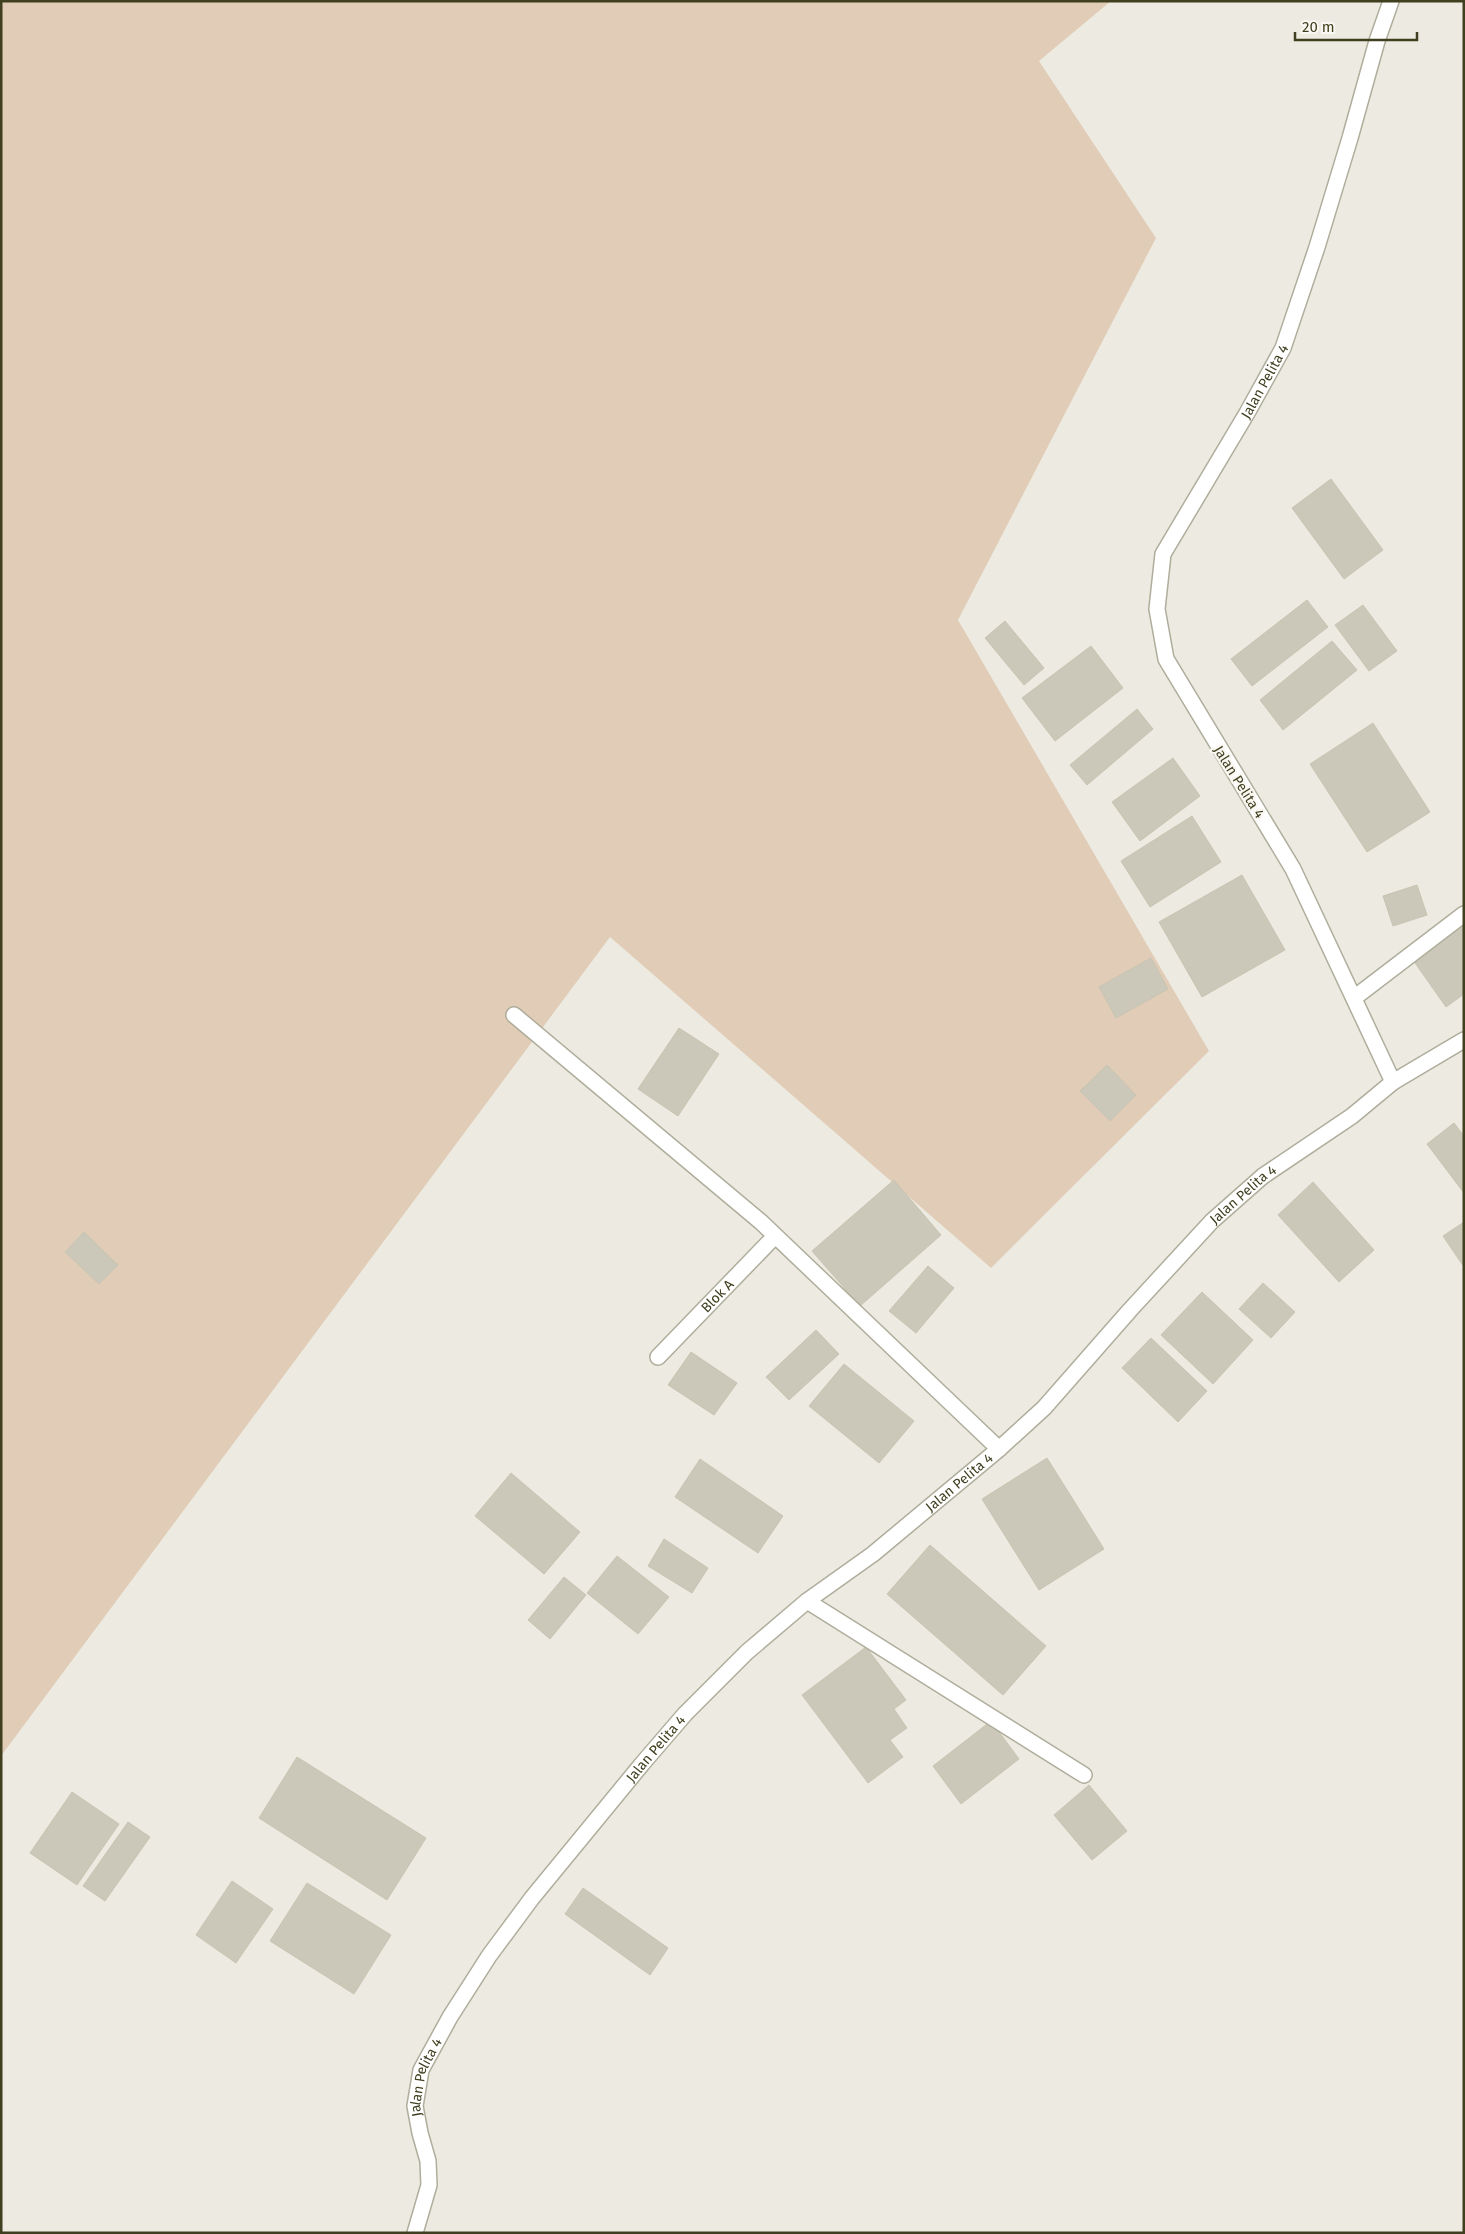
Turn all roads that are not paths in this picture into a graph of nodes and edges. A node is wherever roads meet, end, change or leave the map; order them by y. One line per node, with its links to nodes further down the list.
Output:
1 (1391, 1): 3 (street, Jalan Pelita 4)
2 (1464, 914): 3 (street)
3 (1354, 998): 6 (street, Jalan Pelita 4)
4 (514, 1016): 7 (street)
5 (1464, 1040): 6 (street)
6 (1393, 1082): 9 (street, Jalan Pelita 4)
7 (775, 1236): 8 (street, Blok A); 9 (street)
8 (658, 1357)
9 (999, 1449): 10 (street, Jalan Pelita 4)
10 (807, 1601): 11 (street); 12 (street, Jalan Pelita 4)
11 (1084, 1775)
12 (415, 2233)

